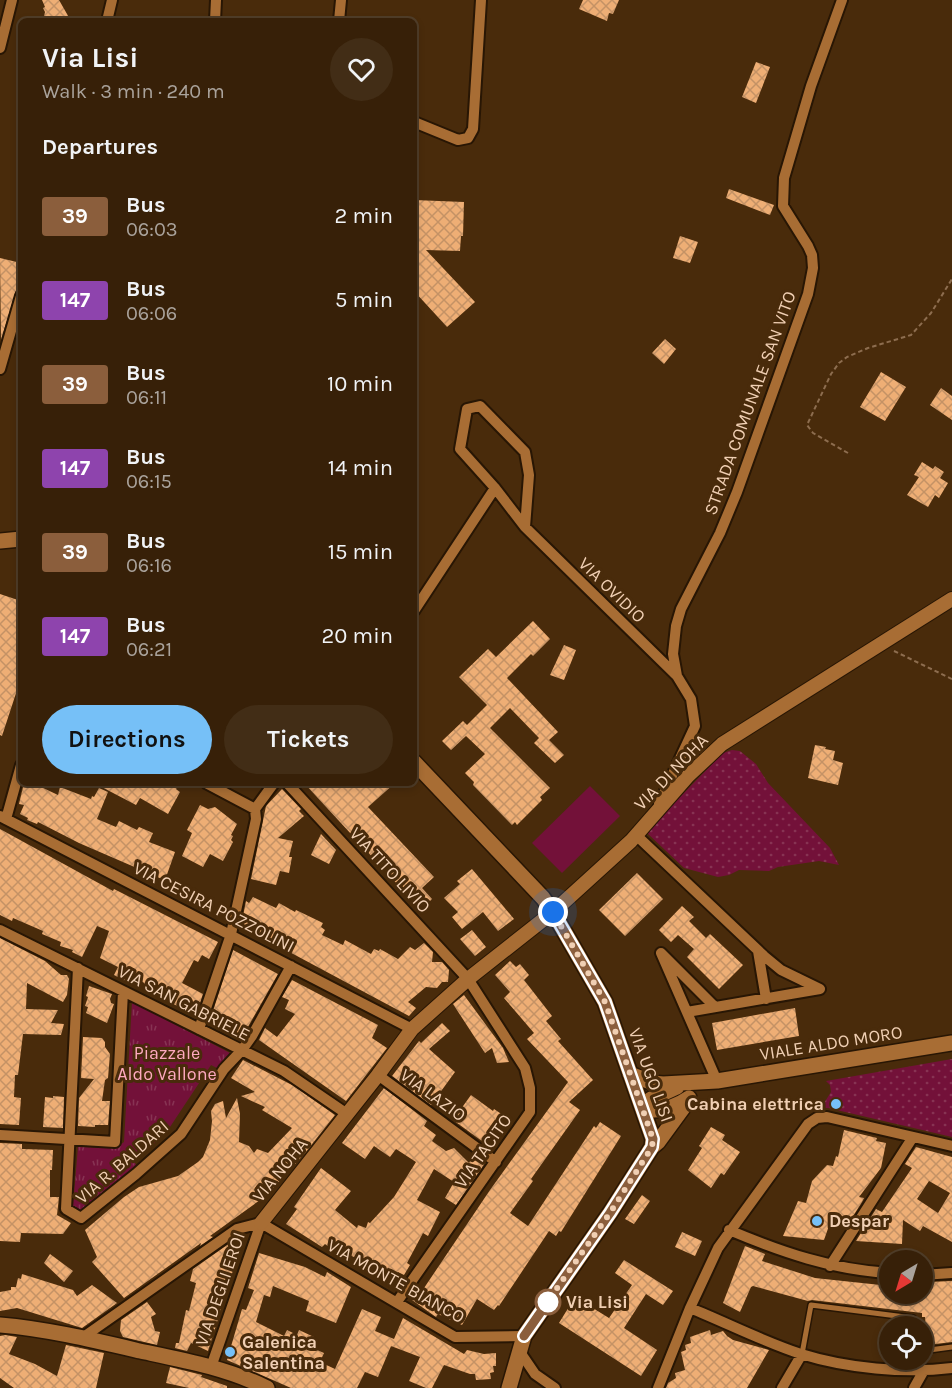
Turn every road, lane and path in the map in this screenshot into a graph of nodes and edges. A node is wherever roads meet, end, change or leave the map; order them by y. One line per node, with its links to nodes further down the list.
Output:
1 (12, 0): 10 (street)
2 (112, 0): 7 (street)
3 (216, 0): 8 (street)
4 (341, 0): 9 (street)
5 (481, 0): 11 (street)
6 (842, 0): 23 (street, STRADA COMUNALE SAN VITO)
7 (108, 18)
8 (215, 18)
9 (339, 18)
10 (0, 48)
11 (417, 123)
12 (952, 279): 15 (path)
13 (18, 306): 14 (street)
14 (0, 369)
15 (848, 453)
16 (495, 488): 17 (street, VIA OVIDIO); 17 (street, VIA OVIDIO); 21 (street)
17 (525, 527): 23 (street, VIA OVIDIO)
18 (18, 539): 19 (main road)
19 (0, 541)
20 (952, 598): 22 (street, VIA DI NOHA)
21 (417, 605)
22 (881, 643): 24 (path); 31 (street, VIA DI NOHA)
23 (677, 676): 31 (street, STRADA COMUNALE SAN VITO)
24 (952, 679)
25 (417, 765): 34 (main road, VIA UGO LISI)
26 (18, 774): 32 (street)
27 (212, 786): 30 (street)
28 (272, 786): 30 (street)
29 (290, 786): 40 (street, VIA TITO LIVIO)
30 (255, 809): 36 (street)
31 (656, 811): 33 (street, VIA DI NOHA)
32 (3, 817): 36 (street, VIA CESIRA POZZOLINI)
33 (636, 835): 34 (street, VIA DI NOHA); 37 (street)
34 (553, 912): 40 (street, VIA DI NOHA); 49 (main road, VIA UGO LISI)
35 (0, 930): 39 (street, VIA SAN GABRIELE)
36 (231, 934): 38 (street, VIA CESIRA POZZOLINI); 45 (street)
37 (758, 951): 42 (street); 42 (street)
38 (291, 966): 46 (street, VIA CESIRA POZZOLINI); 48 (street, VIA R. BALDARI)
39 (78, 968): 41 (street, VIA SAN GABRIELE); 58 (street)
40 (468, 979): 46 (street, VIA NOHA); 61 (street, VIA TACITO)
41 (123, 992): 45 (street, VIA SAN GABRIELE); 58 (street)
42 (766, 999): 43 (street)
43 (715, 1007): 44 (street); 44 (street)
44 (687, 1012): 51 (street)
45 (199, 1029): 48 (street, VIA SAN GABRIELE)
46 (412, 1029): 50 (street, VIA NOHA)
47 (952, 1043): 51 (main road, VIALE ALDO MORO)
48 (242, 1050): 55 (street, VIA SAN GABRIELE); 58 (street, VIA R. BALDARI)
49 (630, 1074): 52 (main road, VIALE ALDO MORO); 54 (main road, VIA UGO LISI)
50 (378, 1075): 55 (street, VIA NOHA); 61 (street, VIA LAZIO)
51 (717, 1081): 52 (main road, VIALE ALDO MORO); 53 (main road, VIALE ALDO MORO)
52 (691, 1082): 54 (main road, VIALE ALDO MORO)
53 (689, 1098): 54 (main road, VIALE ALDO MORO); 60 (main road, VIALE ALDO MORO)
54 (644, 1109): 60 (main road, VIA UGO LISI)
55 (347, 1114): 62 (street, VIA NOHA)
56 (0, 1135): 58 (street)
57 (913, 1137): 59 (street); 63 (street); 64 (street)
58 (70, 1139)
59 (952, 1146)
60 (652, 1147): 72 (main road, VIA UGO LISI)
61 (496, 1162): 68 (street, VIA TACITO)
62 (261, 1222): 68 (street, VIA MONTE BIANCO); 73 (street, VIA NOHA); 78 (street, VIA DEGLI EROI)
63 (729, 1230): 64 (street); 69 (street)
64 (830, 1266): 65 (street)
65 (879, 1272)
66 (952, 1273): 67 (street)
67 (933, 1274)
68 (397, 1302): 72 (street, VIA MONTE BIANCO)
69 (690, 1308): 77 (street); 84 (street)
70 (897, 1316): 77 (lane)
71 (0, 1325): 73 (main road)
72 (524, 1336): 76 (main road)
73 (82, 1338): 78 (main road)
74 (952, 1347): 75 (lane)
75 (933, 1350)
76 (520, 1352): 82 (main road); 83 (street)
77 (802, 1354): 80 (street); 85 (street)
78 (211, 1367): 81 (main road)
79 (952, 1368): 80 (street)
80 (923, 1372): 86 (street)
81 (267, 1388)
82 (509, 1388)
83 (555, 1388)
84 (658, 1388)
85 (782, 1388)
86 (914, 1388)

